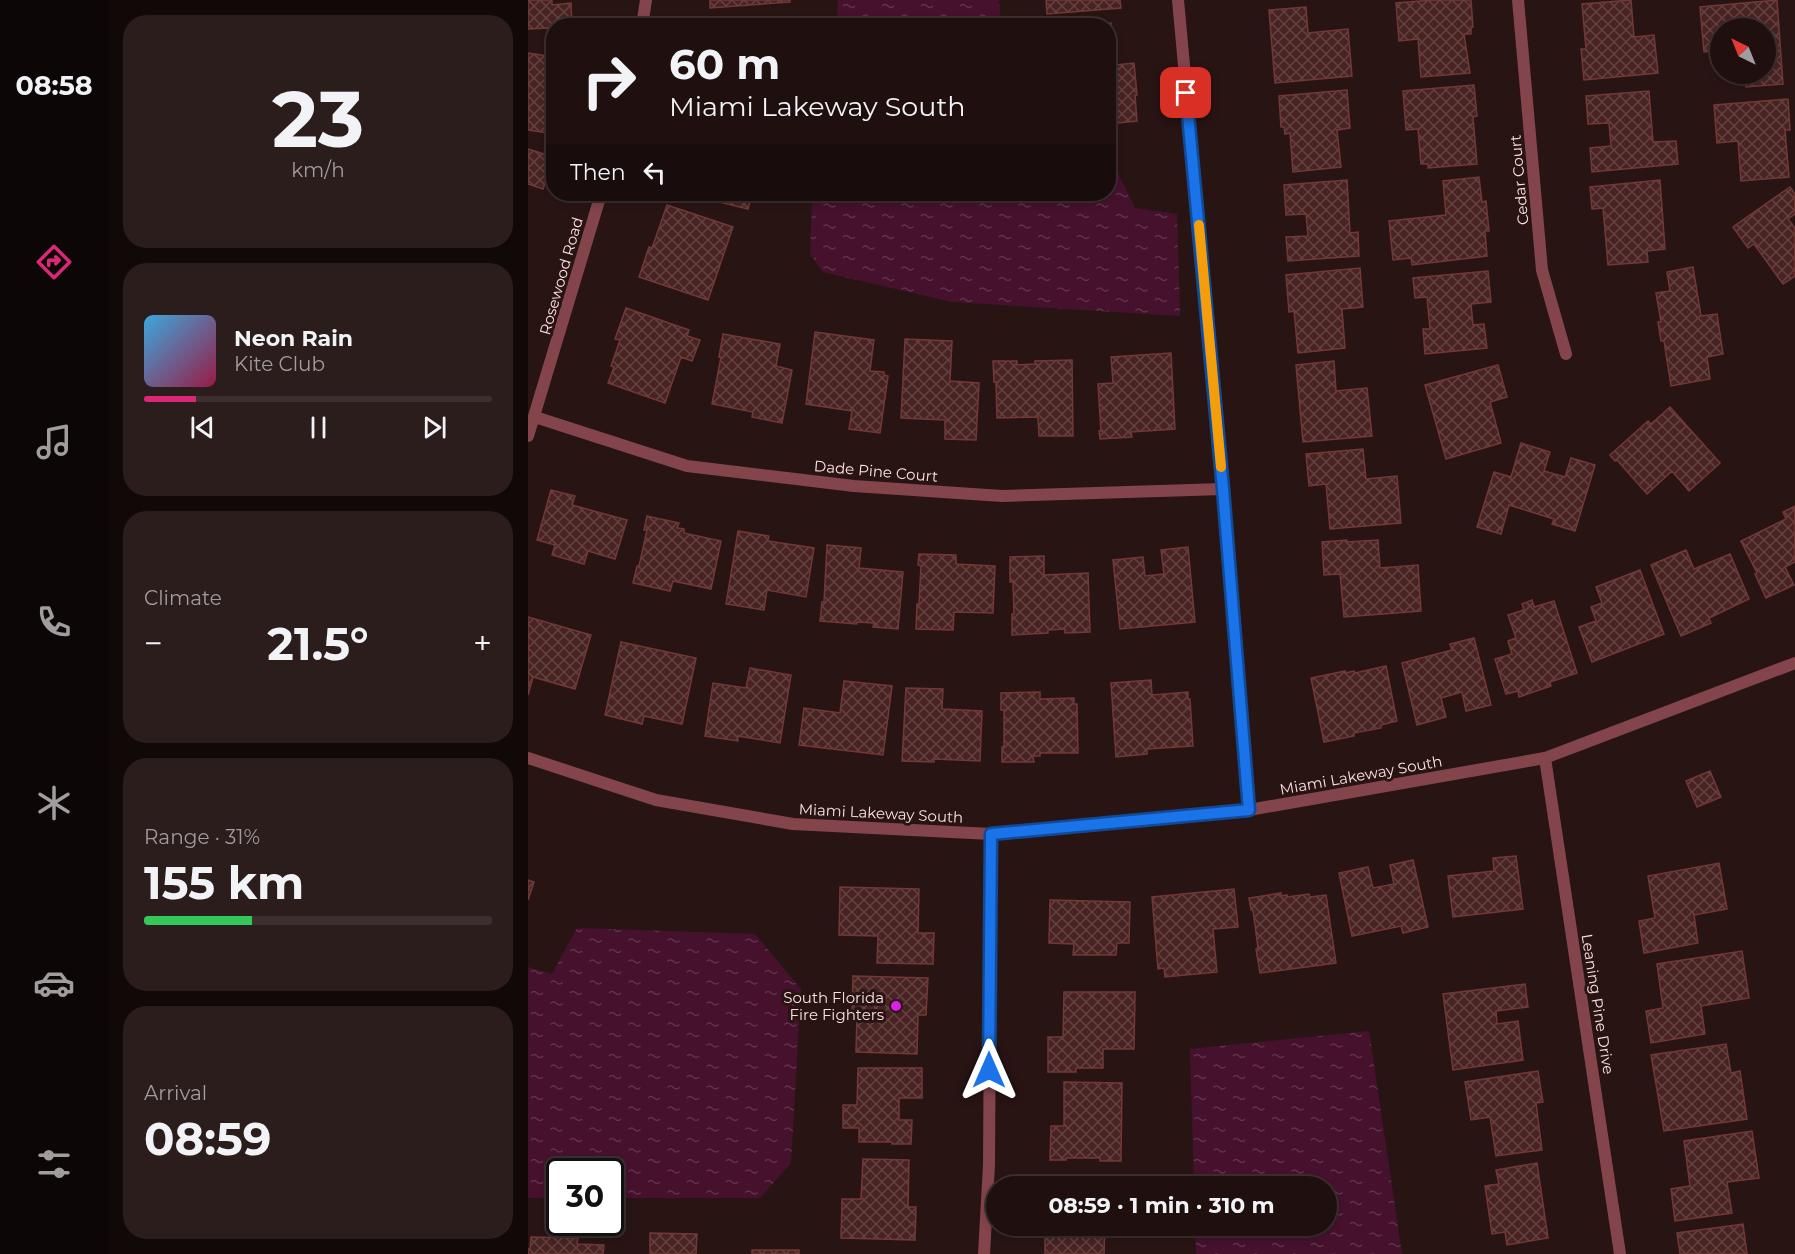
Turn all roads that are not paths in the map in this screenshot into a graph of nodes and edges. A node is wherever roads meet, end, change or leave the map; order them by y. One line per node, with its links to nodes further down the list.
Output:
1 (646, 0): 4 (street)
2 (1178, 0): 9 (street)
3 (1518, 0): 6 (street, Cedar Court)
4 (643, 18)
5 (599, 201): 7 (street, Rosewood Road)
6 (1566, 354)
7 (535, 417): 8 (street, Rosewood Road); 9 (street, Dade Pine Court)
8 (528, 436)
9 (1223, 489): 13 (street)
10 (1795, 663): 12 (street, Miami Lakeway South)
11 (528, 758): 14 (street, Miami Lakeway South)
12 (1545, 758): 13 (street, Miami Lakeway South); 16 (street, Leaning Pine Drive)
13 (1249, 810): 14 (street, Miami Lakeway South)
14 (991, 834): 15 (street)
15 (984, 1254)
16 (1620, 1254)

